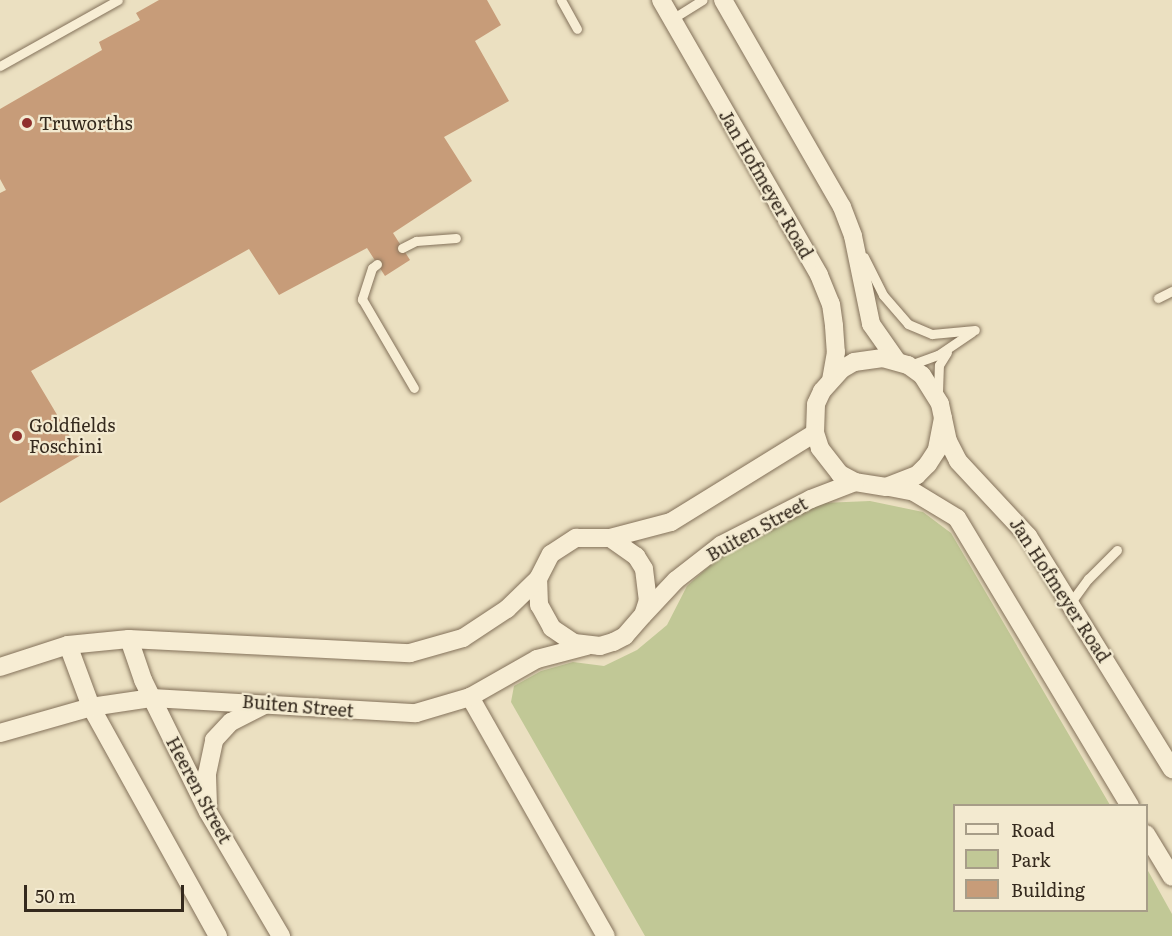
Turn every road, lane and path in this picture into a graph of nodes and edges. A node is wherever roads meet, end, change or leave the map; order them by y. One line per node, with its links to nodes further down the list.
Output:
1 (118, 0): 8 (lane)
2 (561, 0): 7 (lane)
3 (661, 0): 6 (street, Jan Hofmeyer Road)
4 (703, 0): 6 (lane)
5 (723, 0): 9 (street)
6 (672, 19): 17 (street, Jan Hofmeyer Road)
7 (577, 29)
8 (0, 66)
9 (853, 236): 15 (lane); 16 (street)
10 (456, 238): 11 (lane)
11 (402, 248)
12 (377, 264): 18 (lane)
13 (1172, 291): 14 (lane)
14 (1158, 298)
15 (951, 348): 16 (lane); 19 (lane)
16 (903, 363): 17 (street); 19 (street)
17 (831, 379): 20 (street)
18 (414, 388)
19 (942, 411): 22 (street); 26 (street, Jan Hofmeyer Road)
20 (815, 433): 21 (street); 23 (street)
21 (855, 482): 22 (street); 27 (street, Buiten Street)
22 (886, 487): 38 (street)
23 (610, 538): 25 (street); 27 (street)
24 (1117, 550): 26 (lane)
25 (538, 579): 28 (street); 30 (street)
26 (1071, 602): 37 (street, Jan Hofmeyer Road)
27 (643, 615): 30 (street)
28 (129, 639): 29 (street); 33 (street, Heeren Street)
29 (68, 645): 31 (street); 35 (street)
30 (586, 646): 32 (street, Buiten Street)
31 (0, 667)
32 (470, 697): 34 (street, Buiten Street); 44 (street)
33 (152, 698): 34 (street, Buiten Street); 35 (street, Buiten Street); 39 (street, Heeren Street)
34 (266, 704): 39 (street)
35 (91, 707): 36 (street, Buiten Street); 42 (street)
36 (0, 733)
37 (1172, 770)
38 (1129, 804)
39 (208, 812): 43 (street, Heeren Street)
40 (1148, 837): 41 (street)
41 (1172, 877)
42 (218, 936)
43 (281, 936)
44 (606, 936)

